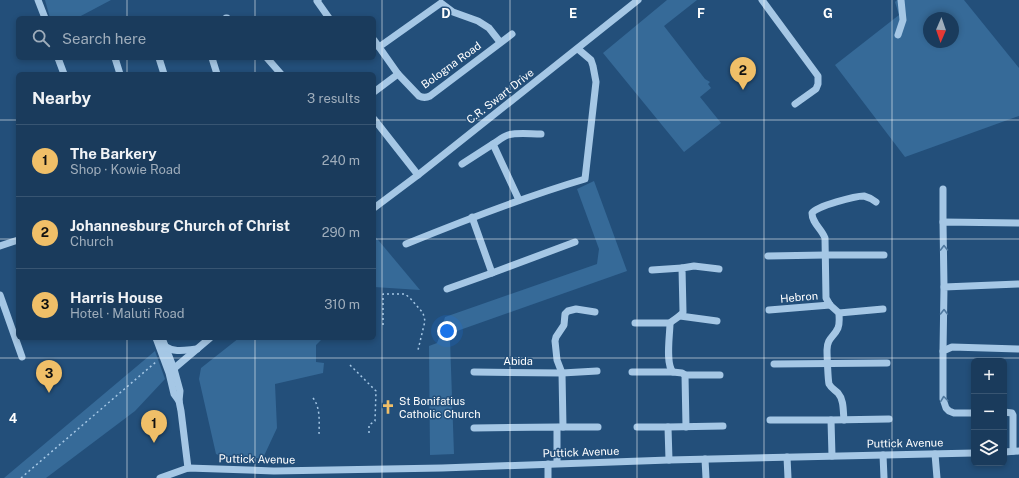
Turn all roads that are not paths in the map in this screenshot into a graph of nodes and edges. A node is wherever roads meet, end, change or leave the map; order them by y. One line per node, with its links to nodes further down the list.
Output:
1 (317, 0): 8 (street)
2 (638, 0): 14 (street, C.R. Swart Drive)
3 (762, 0): 27 (street)
4 (901, 0): 10 (street)
5 (39, 1): 7 (street)
6 (440, 1): 11 (street, Bologna Road); 13 (street, Bologna Road)
7 (43, 16)
8 (328, 16)
9 (512, 34): 11 (street, Bologna Road)
10 (898, 35)
11 (500, 42): 25 (street, Bologna Road)
12 (376, 43): 13 (street, Bologna Road)
13 (379, 47): 25 (street, Bologna Road)
14 (578, 48): 32 (street, C.R. Swart Drive); 34 (street)
15 (59, 60): 20 (street)
16 (116, 60): 21 (street)
17 (160, 60): 22 (street)
18 (213, 60): 23 (street)
19 (269, 60): 24 (street)
20 (63, 72)
21 (119, 72)
22 (164, 72)
23 (216, 72)
24 (279, 72)
25 (398, 74): 26 (street)
26 (376, 90)
27 (795, 104)
28 (376, 122): 32 (street)
29 (541, 134): 30 (street)
30 (493, 144): 31 (street); 34 (street)
31 (462, 164)
32 (418, 175): 36 (street, C.R. Swart Drive)
33 (943, 189): 38 (street)
34 (519, 200): 37 (street)
35 (876, 202): 44 (street, Hebron)
36 (376, 206)
37 (472, 217): 42 (street); 50 (street)
38 (943, 222): 39 (street); 52 (street, one-way to 38)
39 (1019, 223)
40 (16, 241): 43 (street)
41 (575, 242): 50 (street)
42 (406, 244)
43 (0, 246)
44 (825, 255): 45 (street); 46 (street); 55 (street, Hebron)
45 (884, 255)
46 (768, 256)
47 (682, 268): 48 (street); 49 (street); 60 (street)
48 (719, 269)
49 (652, 270)
50 (492, 273): 53 (street)
51 (1019, 284): 52 (street)
52 (944, 287): 70 (street, one-way to 52)
53 (447, 289)
54 (0, 295): 71 (street)
55 (830, 305): 57 (street, Hebron); 59 (street, Hebron)
56 (883, 309): 59 (street)
57 (769, 310)
58 (596, 312): 78 (street)
59 (838, 313): 74 (street)
60 (680, 316): 61 (street); 63 (street)
61 (717, 321)
62 (635, 323): 63 (street)
63 (670, 323): 80 (street)
64 (157, 340): 75 (street)
65 (162, 340): 67 (street)
66 (208, 340): 68 (street)
67 (164, 346): 68 (street); 75 (street)
68 (198, 349): 75 (street)
69 (1019, 349): 70 (street)
70 (943, 351): 84 (street, one-way to 70)
71 (22, 357)
72 (887, 363): 74 (street)
73 (774, 364): 74 (street)
74 (828, 364): 88 (street)
75 (171, 371): 106 (street)
76 (597, 371): 78 (street, Abida)
77 (474, 372): 78 (street, Abida)
78 (562, 372): 90 (street)
79 (632, 372): 80 (street)
80 (673, 372): 81 (street)
81 (685, 375): 82 (street); 94 (street)
82 (720, 375)
83 (1007, 412): 96 (street)
84 (971, 413)
85 (888, 419): 88 (street)
86 (770, 420): 87 (street)
87 (831, 420): 88 (street); 100 (street)
88 (844, 420)
89 (723, 426): 94 (street)
90 (560, 427): 91 (street); 95 (street); 104 (street)
91 (598, 427)
92 (637, 427): 93 (street)
93 (668, 427): 94 (street); 103 (street)
94 (686, 427)
95 (474, 428)
96 (1016, 451)
97 (971, 453): 98 (street, Puttick Avenue)
98 (936, 454): 99 (street, Puttick Avenue); 113 (street)
99 (883, 455): 100 (street, Puttick Avenue); 112 (street)
100 (832, 456): 101 (street, Puttick Avenue)
101 (787, 457): 102 (street, Puttick Avenue); 111 (street)
102 (705, 459): 103 (street, Puttick Avenue); 110 (street)
103 (669, 460): 104 (street, Puttick Avenue)
104 (557, 463): 105 (street, Puttick Avenue)
105 (548, 464): 107 (street, Puttick Avenue); 109 (street)
106 (188, 468): 107 (street, Puttick Avenue); 108 (street)
107 (274, 474)
108 (160, 478)
109 (548, 478)
110 (706, 478)
111 (788, 478)
112 (884, 478)
113 (937, 478)

